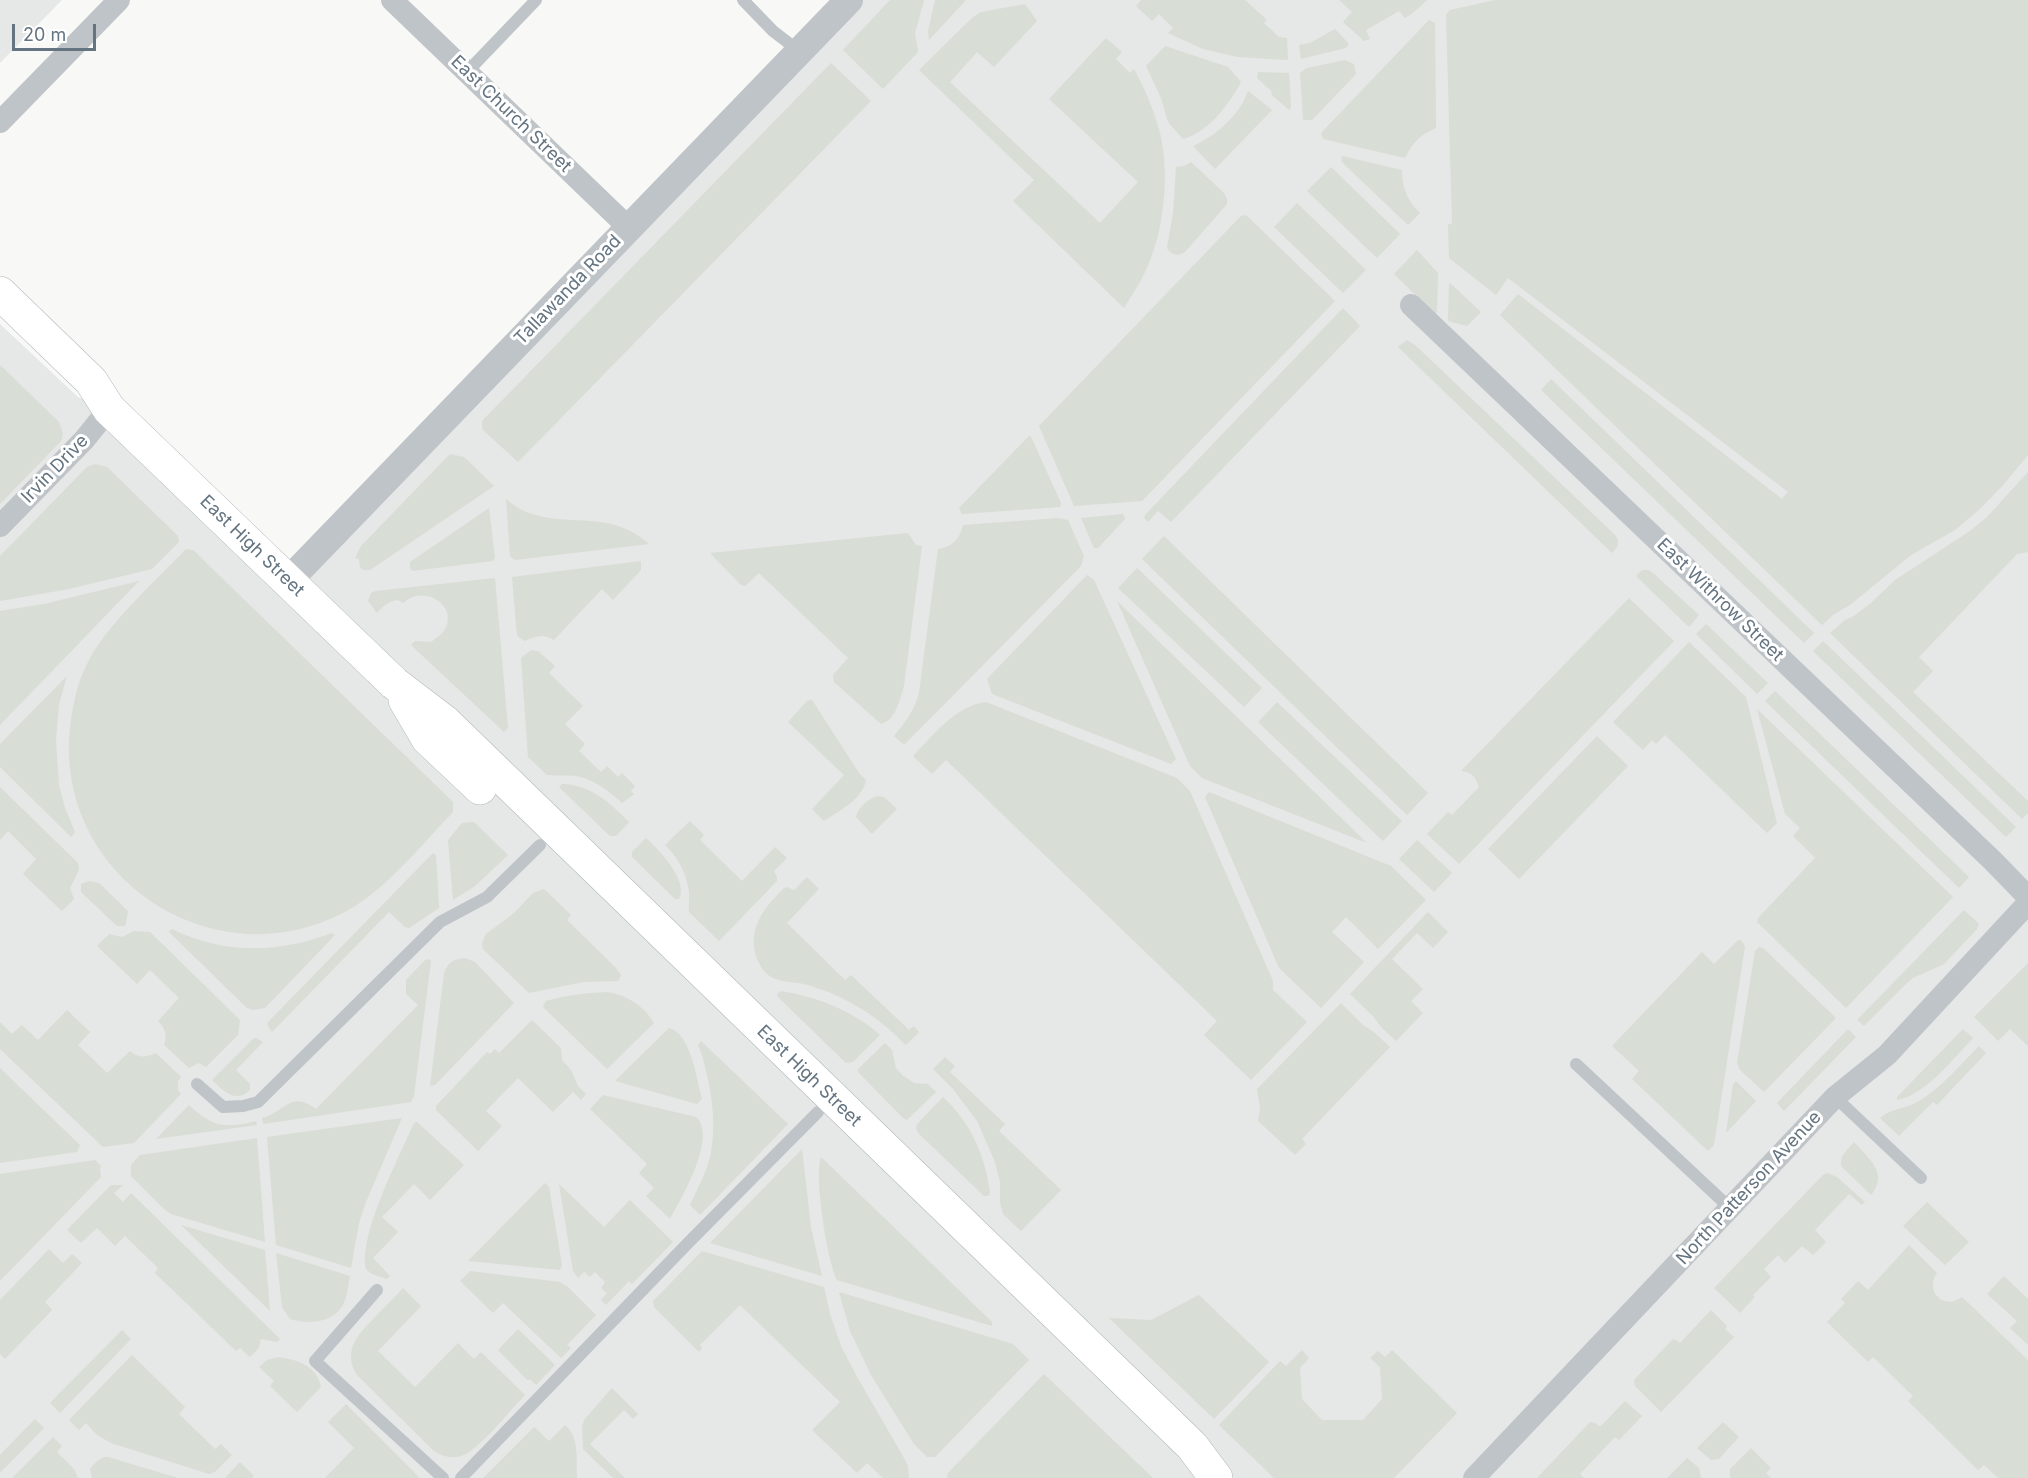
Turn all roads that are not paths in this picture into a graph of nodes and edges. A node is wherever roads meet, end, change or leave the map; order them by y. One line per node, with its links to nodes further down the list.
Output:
1 (119, 0): 8 (street)
2 (392, 0): 7 (street, East Church Street)
3 (537, 0): 7 (lane)
4 (743, 0): 6 (lane)
5 (849, 0): 6 (street, Tallawanda Road)
6 (799, 51): 9 (street, Tallawanda Road)
7 (467, 72): 9 (street, East Church Street)
8 (0, 122)
9 (629, 228): 15 (street, Tallawanda Road)
10 (0, 293): 13 (highway, East High Street)
11 (1411, 305): 18 (street, East Withrow Street)
12 (0, 324): 13 (highway, East High Street)
13 (109, 410): 14 (street, Irvin Drive); 15 (highway, East High Street)
14 (0, 526)
15 (288, 581): 16 (highway, East High Street)
16 (394, 683): 17 (highway, East High Street); 30 (highway, East High Street)
17 (540, 845): 21 (lane); 23 (highway, East High Street)
18 (2028, 897)
19 (2028, 903): 22 (street, North Patterson Avenue)
20 (1576, 1064): 25 (lane)
21 (197, 1084)
22 (1835, 1097): 24 (lane); 25 (street, North Patterson Avenue)
23 (818, 1113): 28 (lane); 29 (highway, East High Street)
24 (1921, 1178)
25 (1730, 1208): 31 (street, North Patterson Avenue)
26 (377, 1290): 27 (lane)
27 (443, 1478)
28 (461, 1478)
29 (1202, 1478)
30 (1216, 1478)
31 (1474, 1478)

